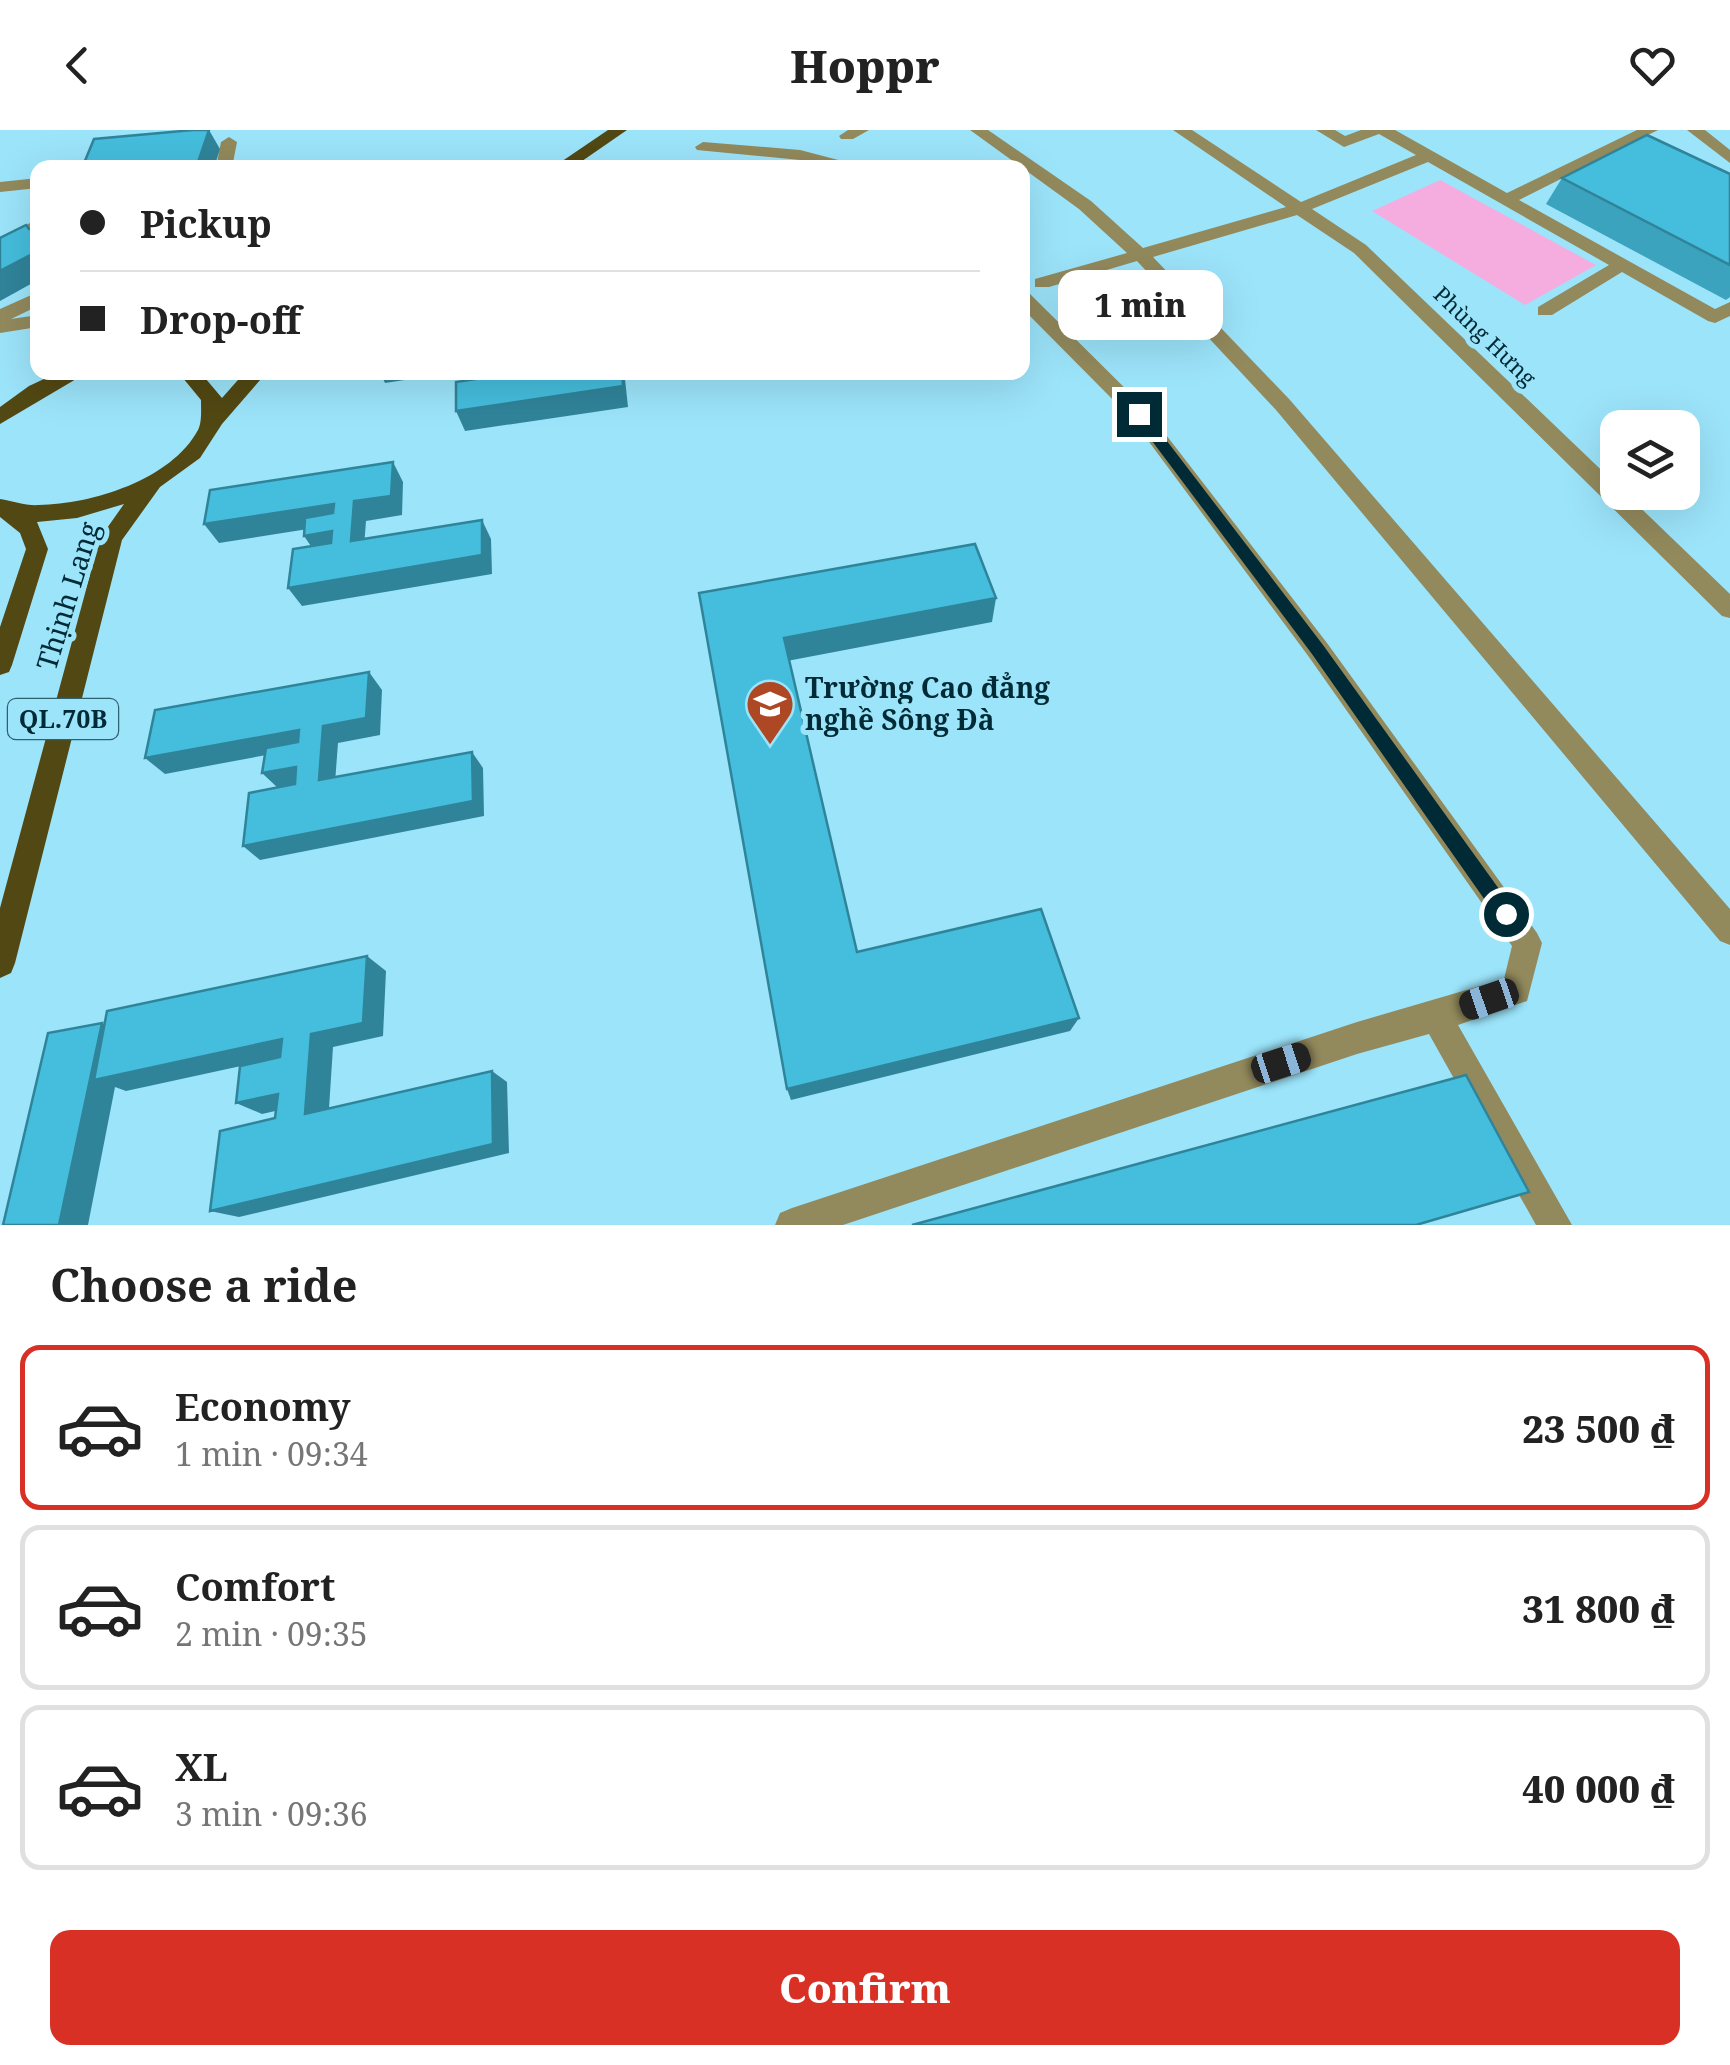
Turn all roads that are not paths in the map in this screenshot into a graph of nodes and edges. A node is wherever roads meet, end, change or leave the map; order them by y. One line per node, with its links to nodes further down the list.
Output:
1 (619, 130): 14 (main road)
2 (978, 130): 16 (street)
3 (1180, 130): 21 (street, Phùng Hưng)
4 (1324, 130): 5 (street)
5 (1376, 130)
6 (1383, 130): 11 (street)
7 (1650, 130): 20 (street)
8 (1695, 130): 12 (street)
9 (229, 142): 13 (street)
10 (703, 147): 15 (street)
11 (1428, 156): 20 (street); 21 (street)
12 (1730, 158)
13 (226, 160)
14 (572, 160)
15 (823, 160)
16 (1021, 160)
17 (1030, 166): 24 (street)
18 (30, 184): 19 (street)
19 (0, 188)
20 (1505, 200): 25 (street)
21 (1298, 209): 24 (street); 42 (street, Phùng Hưng)
22 (30, 228): 23 (street)
23 (0, 245)
24 (1140, 255): 26 (street); 44 (street)
25 (1620, 266): 28 (street); 29 (street)
26 (1032, 290): 46 (street)
27 (30, 302): 30 (street)
28 (1730, 308)
29 (1544, 311)
30 (0, 317)
31 (30, 321): 32 (street)
32 (0, 327)
33 (59, 380): 36 (main road)
34 (197, 380): 39 (main road)
35 (250, 380): 39 (main road)
36 (54, 382): 37 (main road); 38 (main road)
37 (0, 408)
38 (0, 417)
39 (210, 424): 40 (main road, QL.70B)
40 (149, 487): 41 (main road, QL.70B); 45 (main road, Thịnh Lang / QL.70B)
41 (4, 509): 43 (main road, Thịnh Lang / QL.70B)
42 (1730, 609)
43 (0, 665)
44 (1730, 930)
45 (0, 962)
46 (1436, 1017): 47 (street); 48 (street)
47 (792, 1225)
48 (1555, 1225)

